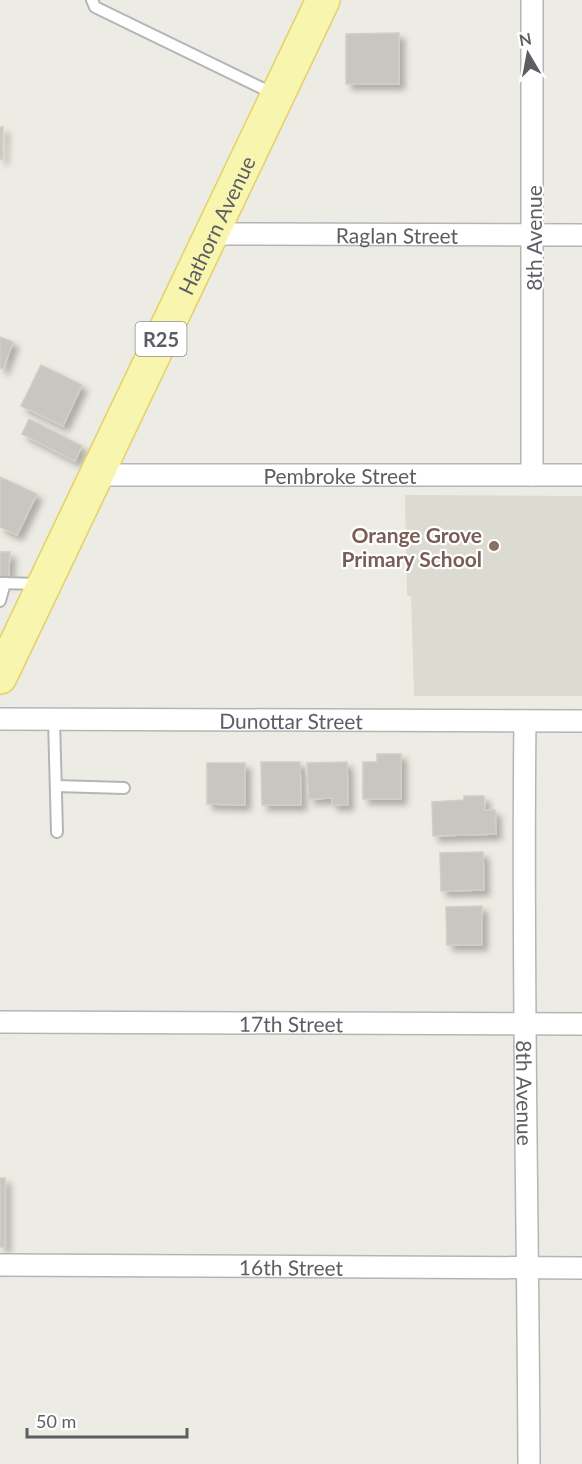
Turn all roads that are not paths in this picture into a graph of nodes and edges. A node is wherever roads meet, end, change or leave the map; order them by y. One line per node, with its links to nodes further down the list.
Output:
1 (92, 0): 4 (lane)
2 (323, 0): 4 (main road, Hathorn Avenue / R25)
3 (532, 0): 6 (street, 8th Avenue)
4 (278, 96): 5 (main road, Hathorn Avenue / R25)
5 (211, 234): 6 (street, Raglan Street); 8 (main road, Hathorn Avenue / R25)
6 (533, 235): 7 (street, Raglan Street); 9 (street, 8th Avenue)
7 (582, 235)
8 (97, 475): 9 (street, Pembroke Street); 12 (main road, Hathorn Avenue / R25)
9 (532, 475): 10 (street, Pembroke Street)
10 (582, 475)
11 (2, 583): 12 (lane); 13 (lane)
12 (46, 584): 14 (main road, Hathorn Avenue / R25)
13 (0, 601)
14 (2, 667)
15 (0, 719): 16 (street, Dunottar Street)
16 (54, 720): 17 (street, Dunottar Street); 19 (lane)
17 (525, 721): 18 (street, Dunottar Street); 23 (street, 8th Avenue)
18 (582, 721)
19 (56, 786): 20 (lane); 21 (lane)
20 (124, 788)
21 (57, 832)
22 (0, 1022): 23 (street, 17th Street)
23 (526, 1023): 24 (street, 17th Street); 26 (street, 8th Avenue)
24 (582, 1024)
25 (0, 1264): 26 (street, 16th Street)
26 (528, 1268): 27 (street, 16th Street); 28 (street, 8th Avenue)
27 (582, 1268)
28 (529, 1464)

